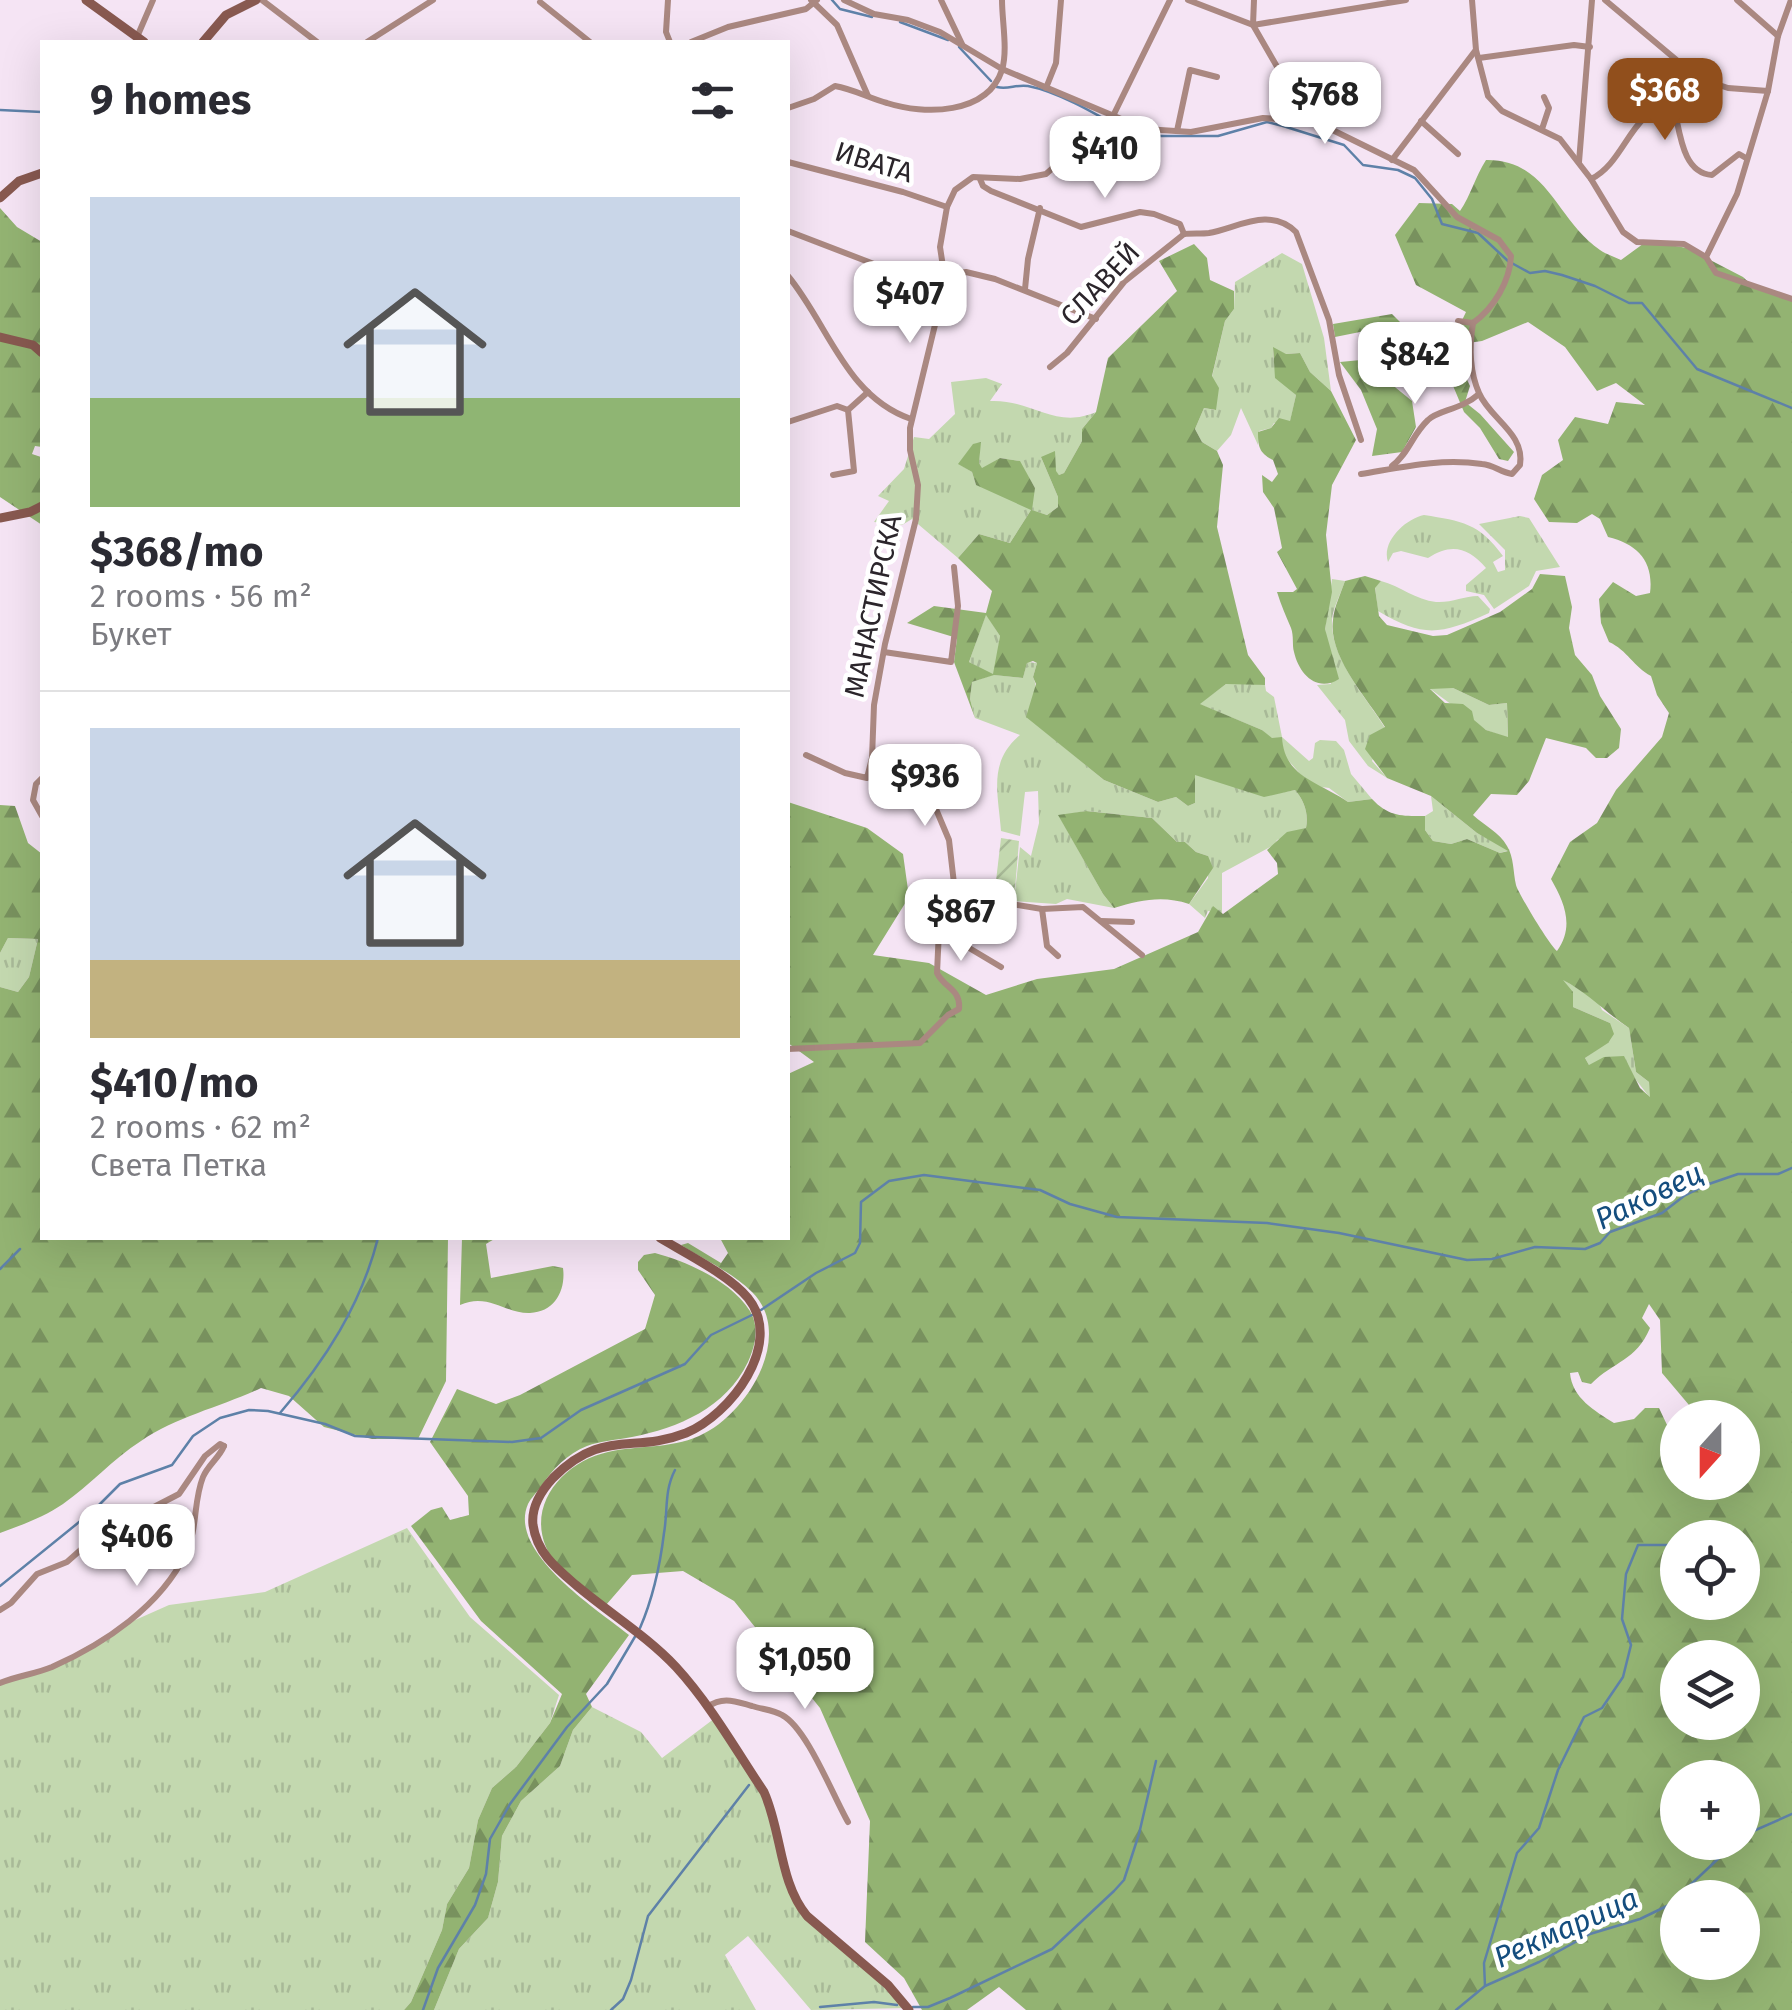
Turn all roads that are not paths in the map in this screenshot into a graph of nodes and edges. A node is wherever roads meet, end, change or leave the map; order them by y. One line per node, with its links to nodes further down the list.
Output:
1 (86, 0): 25 (street)
2 (153, 0): 25 (street)
3 (259, 0): 21 (street); 27 (street)
4 (434, 0): 28 (street)
5 (668, 0): 30 (street)
6 (844, 0): 32 (street)
7 (941, 0): 32 (street)
8 (1002, 0): 35 (street)
9 (1061, 0): 39 (street)
10 (1170, 0): 45 (street)
11 (1188, 0): 23 (street)
12 (1254, 0): 23 (street)
13 (1406, 0): 22 (street)
14 (1472, 0): 34 (street)
15 (1592, 0): 33 (street)
16 (1605, 0): 37 (street)
17 (1737, 0): 24 (street)
18 (1791, 0): 24 (street)
19 (814, 1): 31 (street); 41 (street)
20 (540, 2): 29 (street)
21 (242, 3): 26 (street)
22 (1350, 4): 23 (street)
23 (1253, 25): 46 (street)
24 (1778, 36): 40 (street)
25 (140, 40)
26 (204, 40)
27 (314, 40)
28 (370, 40)
29 (588, 40)
30 (669, 40)
31 (696, 40)
32 (962, 44): 35 (street)
33 (1590, 46): 34 (street); 55 (street)
34 (1478, 54): 47 (street); 50 (street)
35 (1002, 69): 39 (street); 41 (street)
36 (1374, 72): 49 (street)
37 (1688, 73): 40 (street); 43 (street)
38 (1217, 77): 51 (street)
39 (1046, 88): 45 (street)
40 (1768, 90): 53 (street)
41 (868, 96): 44 (street)
42 (1544, 97): 50 (street)
43 (1673, 104): 53 (street); 59 (street)
44 (790, 107)
45 (1114, 116): 48 (street)
46 (1306, 117): 49 (street); 51 (street)
47 (1420, 121): 52 (street); 54 (street)
48 (1126, 124): 51 (street); 58 (street)
49 (1328, 128): 54 (street)
50 (1542, 130): 55 (street)
51 (1177, 131)
52 (1458, 154)
53 (1746, 158): 65 (street)
54 (1392, 160): 72 (street)
55 (1580, 162): 59 (street)
56 (790, 163): 61 (street, ИВАТА)
57 (40, 174): 60 (street)
58 (980, 178): 61 (street); 62 (street)
59 (1591, 179): 65 (street)
60 (0, 198)
61 (946, 207): 66 (street, МАНАСТИРСКА)
62 (1040, 208): 64 (street); 68 (street)
63 (790, 232): 66 (street)
64 (1184, 234): 70 (street, СЛАВЕЙ); 81 (street)
65 (1706, 257): 69 (street)
66 (944, 275): 68 (street); 79 (street, МАНАСТИРСКА)
67 (790, 279): 76 (street)
68 (1025, 289): 70 (street)
69 (1792, 299)
70 (1096, 318): 75 (street, СЛАВЕЙ)
71 (1458, 321): 72 (street)
72 (1473, 323): 77 (street)
73 (0, 337): 74 (street)
74 (40, 350)
75 (1050, 368)
76 (868, 392): 78 (street); 79 (street)
77 (1479, 394): 82 (street); 82 (street)
78 (848, 410): 80 (street); 84 (street)
79 (911, 419): 88 (street, МАНАСТИРСКА)
80 (790, 421)
81 (1361, 440)
82 (1391, 467): 83 (street)
83 (1361, 474)
84 (833, 475)
85 (40, 507): 86 (street)
86 (0, 518)
87 (954, 567): 88 (street)
88 (884, 652): 90 (street, МАНАСТИРСКА)
89 (806, 755): 90 (street)
90 (872, 758): 93 (street)
91 (38, 790): 92 (street)
92 (40, 804)
93 (956, 901): 94 (street); 97 (street)
94 (1042, 908): 95 (street); 99 (street)
95 (1100, 921): 96 (street); 98 (street)
96 (1132, 922)
97 (940, 930): 100 (street); 101 (street)
98 (1142, 954)
99 (1058, 956)
100 (1001, 967)
101 (790, 1049)
102 (663, 1240): 105 (street)
103 (0, 1610): 104 (street)
104 (0, 1684)
105 (707, 1707): 106 (street); 107 (street)
106 (848, 1822)
107 (909, 2010)

